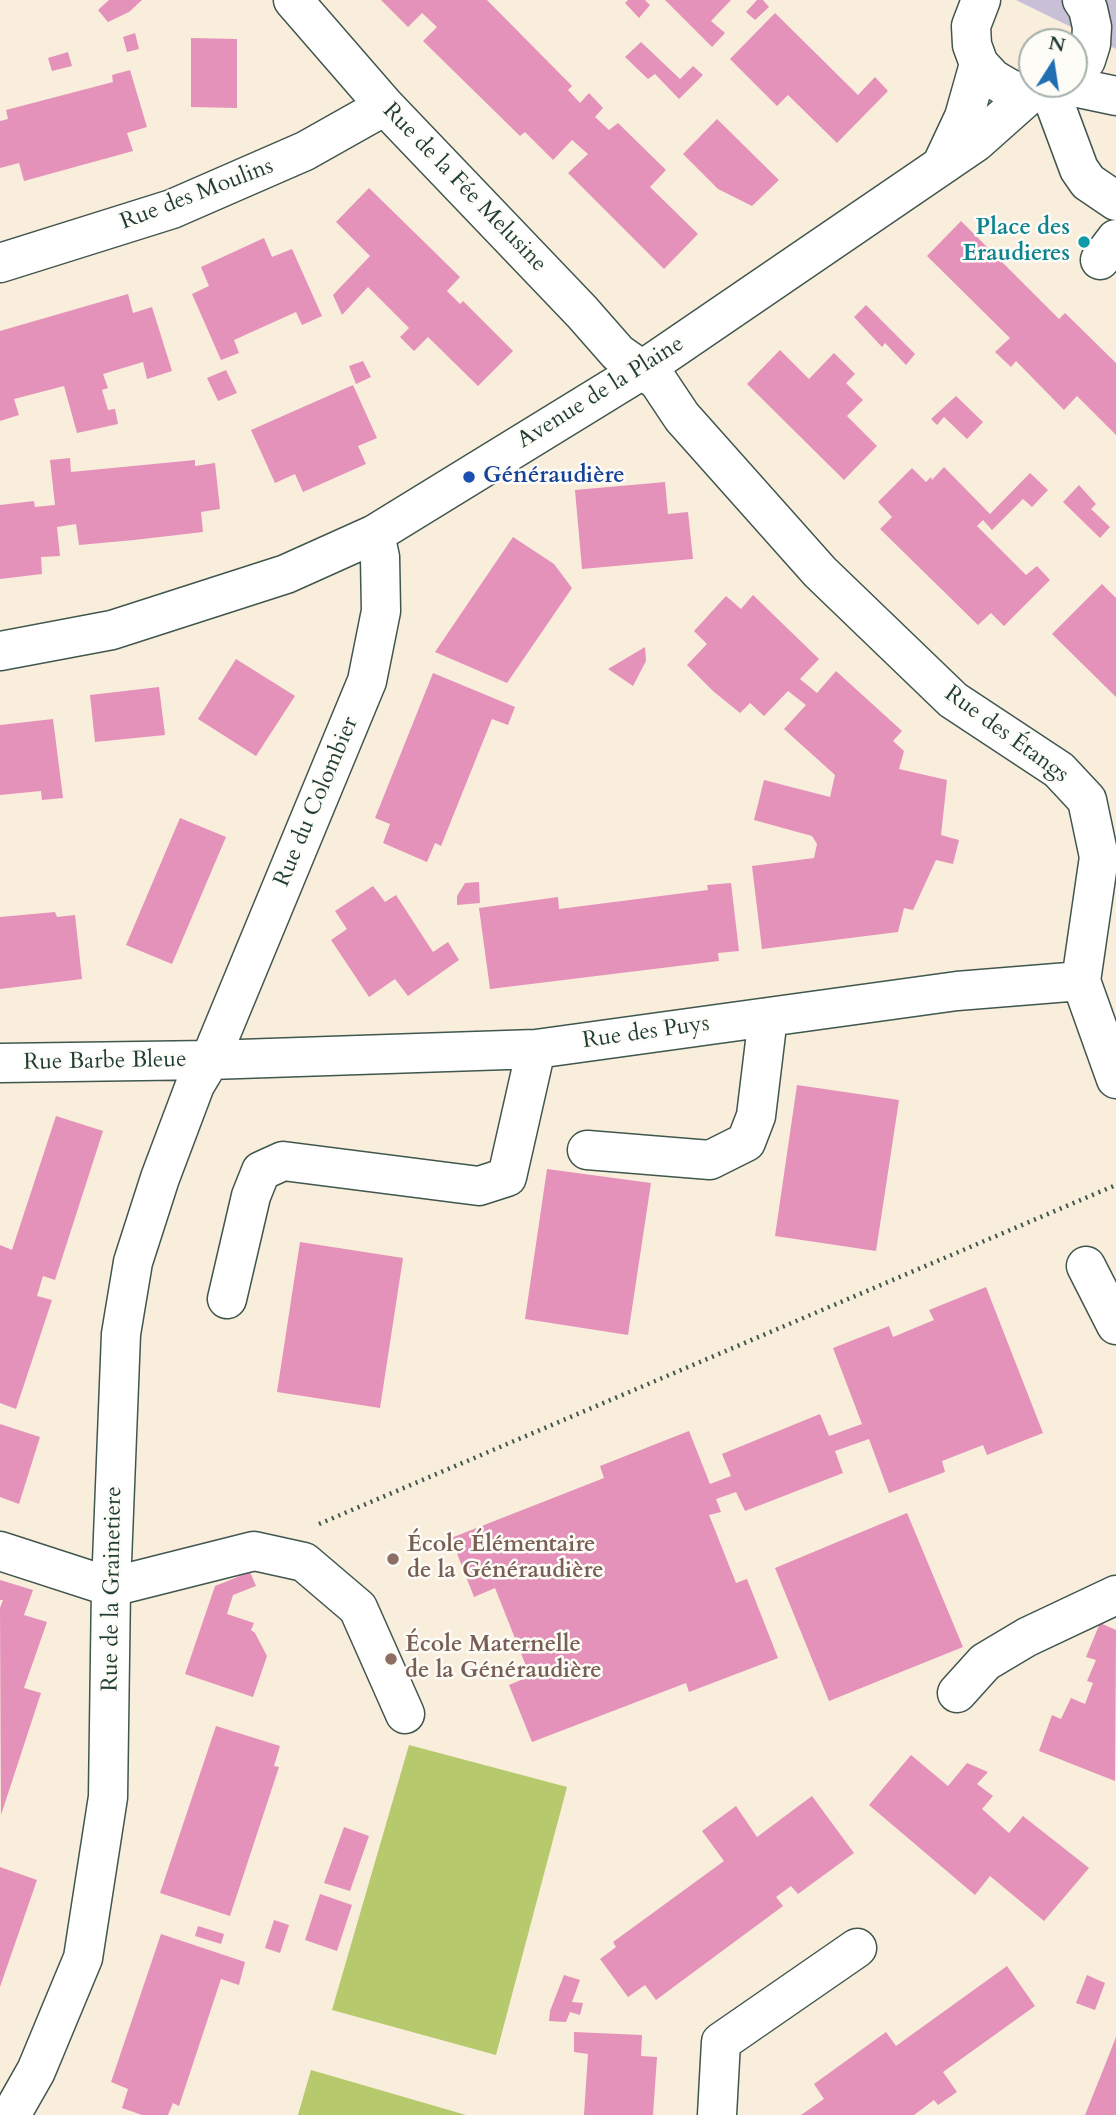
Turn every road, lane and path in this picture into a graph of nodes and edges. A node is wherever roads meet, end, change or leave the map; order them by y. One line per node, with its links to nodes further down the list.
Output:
1 (293, 0): 12 (street, Rue de la Fée Melusine)
2 (975, 2): 6 (street)
3 (1087, 14): 4 (street, Avenue de la Plaine); 5 (street)
4 (1088, 54)
5 (1116, 63)
6 (979, 64): 7 (street); 13 (street)
7 (1018, 88)
8 (1088, 91): 9 (street)
9 (1116, 96)
10 (1040, 98): 13 (street, Avenue de la Plaine)
11 (1060, 98): 14 (street)
12 (385, 106): 15 (street, Rue des Moulins); 16 (street, Rue de la Fée Melusine)
13 (941, 166): 16 (street, Avenue de la Plaine)
14 (1116, 201)
15 (0, 264)
16 (642, 370): 17 (street, Avenue de la Plaine); 19 (street, Rue des Étangs)
17 (375, 534): 18 (street, Avenue de la Plaine); 22 (street, Rue du Colombier)
18 (0, 651)
19 (1081, 981): 20 (street, Rue des Puys); 24 (street, Rue des Étangs)
20 (768, 1017): 21 (street, Rue des Puys); 25 (street)
21 (536, 1048): 22 (street, Rue des Puys); 28 (street)
22 (209, 1060): 23 (street, Rue Barbe Bleue); 32 (street, Rue de la Grainetiere)
23 (0, 1063)
24 (1116, 1079)
25 (587, 1150)
26 (1116, 1185): 30 (path)
27 (1086, 1266): 29 (street)
28 (228, 1298)
29 (1116, 1325)
30 (318, 1524)
31 (0, 1551): 32 (street)
32 (111, 1587): 35 (street); 37 (street, Rue de la Grainetiere)
33 (1116, 1595): 34 (street)
34 (957, 1693)
35 (405, 1714)
36 (857, 1948): 38 (street)
37 (11, 2115)
38 (717, 2115)

